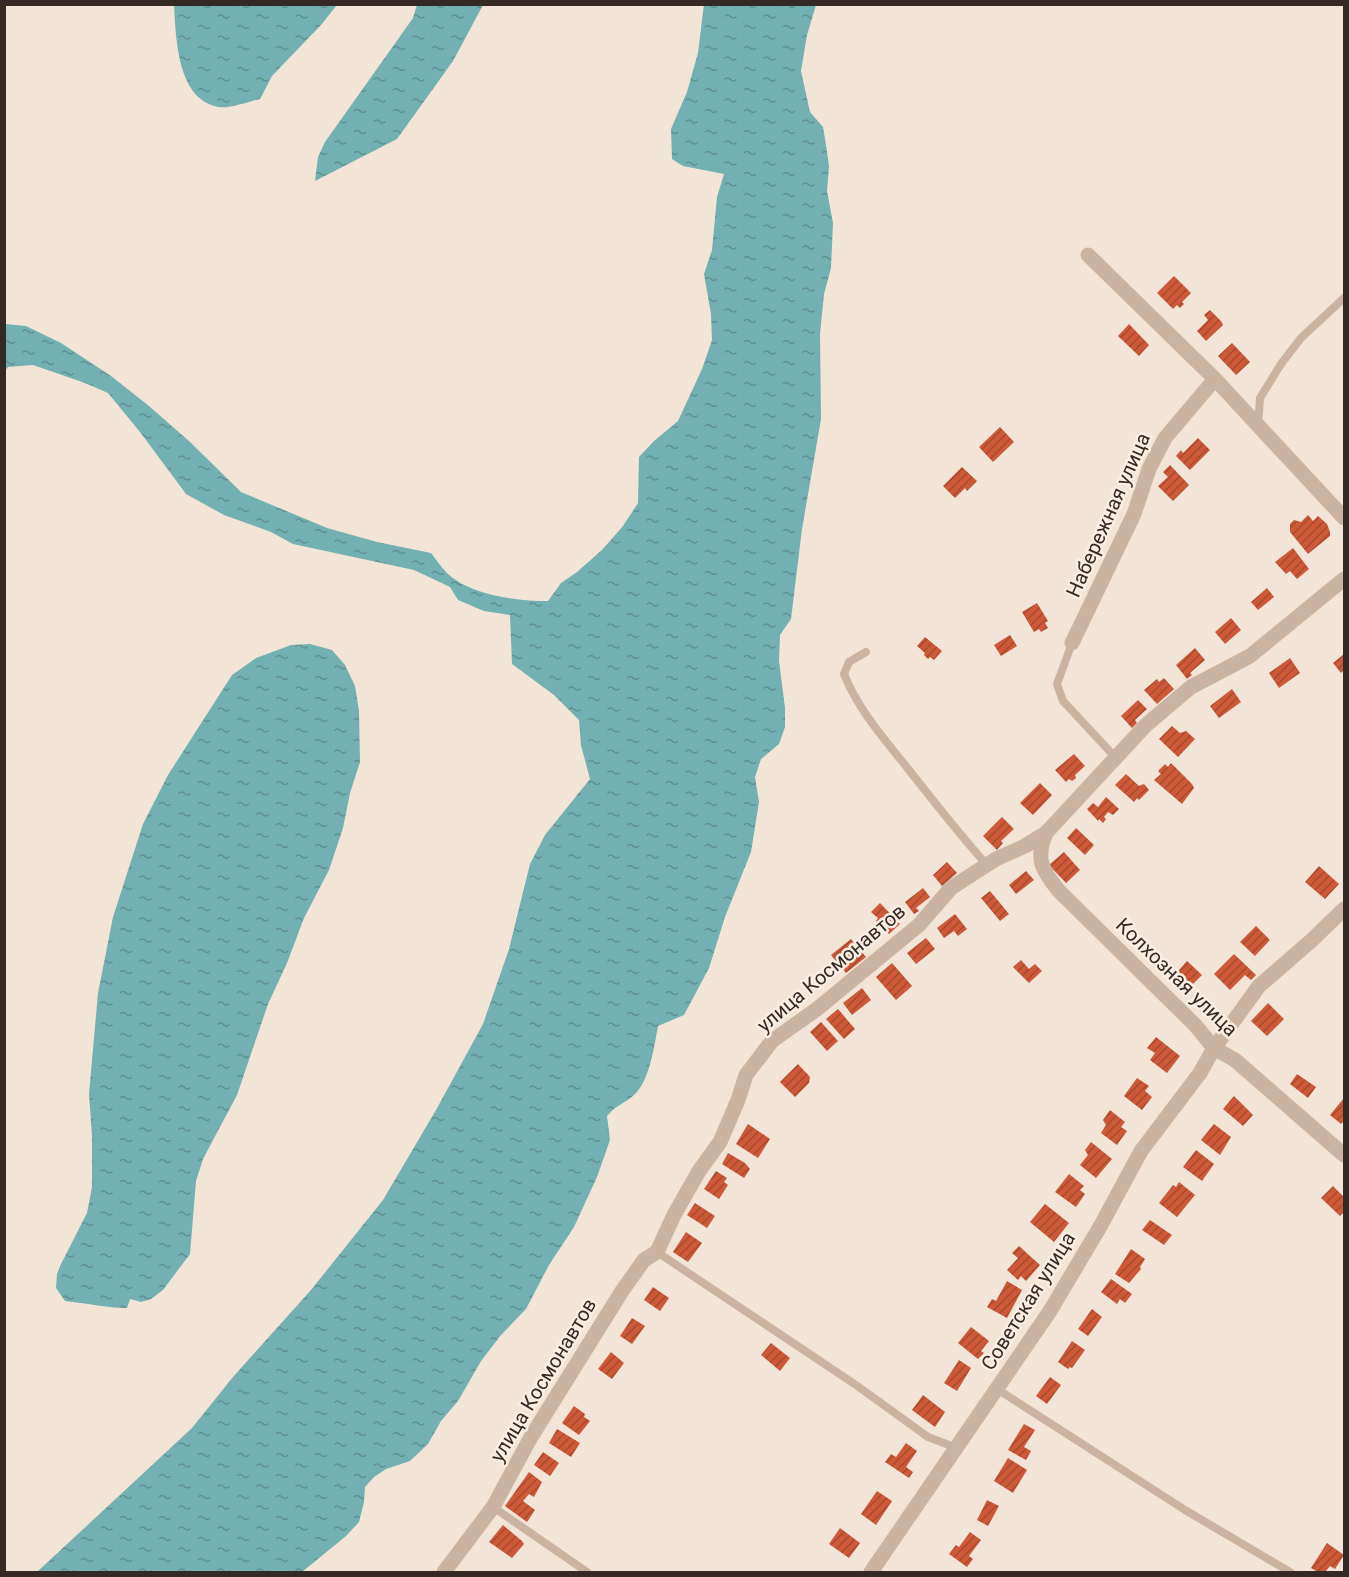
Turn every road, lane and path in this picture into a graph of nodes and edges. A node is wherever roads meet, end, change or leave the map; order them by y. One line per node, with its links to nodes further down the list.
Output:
1 (1088, 255): 3 (street)
2 (1344, 298): 4 (lane)
3 (1215, 379): 4 (street); 7 (street, Набережная улица)
4 (1258, 425): 5 (street)
5 (1344, 518)
6 (1344, 579): 9 (street, улица Космонавтов)
7 (1072, 643): 9 (lane)
8 (866, 652): 11 (lane)
9 (1116, 758): 10 (street, улица Космонавтов)
10 (1046, 833): 11 (street, улица Космонавтов); 13 (street, Колхозная улица)
11 (987, 865): 15 (street, улица Космонавтов)
12 (1344, 909): 13 (street, Советская улица)
13 (1214, 1048): 14 (street, Колхозная улица); 16 (street, Советская улица)
14 (1344, 1155)
15 (657, 1252): 17 (lane); 18 (street, улица Космонавтов)
16 (997, 1389): 17 (street, Советская улица); 22 (lane)
17 (957, 1448): 21 (street, Советская улица)
18 (493, 1507): 19 (street, улица Космонавтов); 20 (lane)
19 (444, 1572)
20 (587, 1572)
21 (871, 1572)
22 (1290, 1572)

